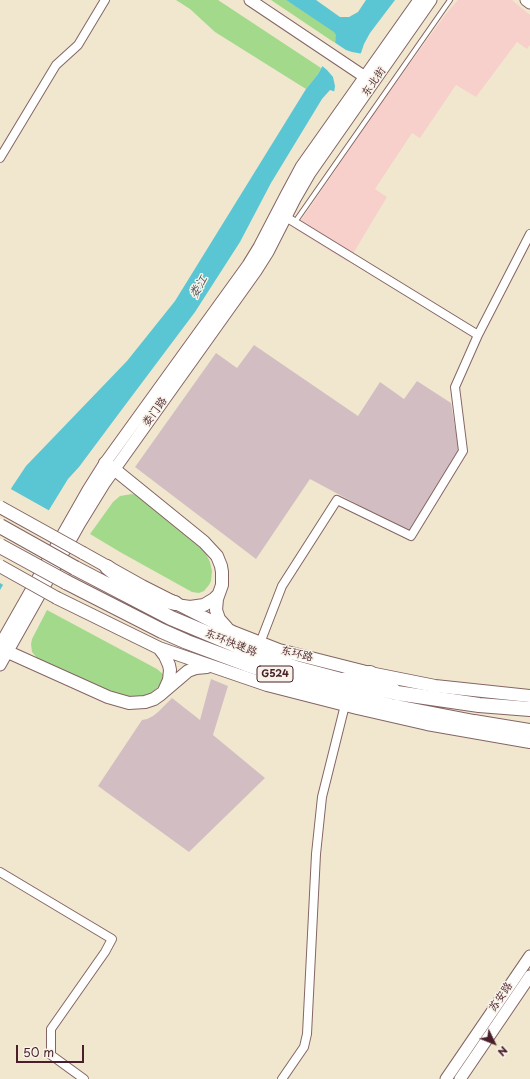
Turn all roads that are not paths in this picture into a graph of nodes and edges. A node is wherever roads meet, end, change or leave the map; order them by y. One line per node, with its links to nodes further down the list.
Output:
1 (105, 0): 9 (street)
2 (250, 0): 8 (main road)
3 (419, 0): 8 (main road, 东北街)
4 (431, 0): 8 (main road, 东北街)
5 (450, 0): 11 (lane)
6 (526, 0): 7 (main road)
7 (530, 3)
8 (369, 80): 10 (main road, 东北街)
9 (0, 158)
10 (312, 161): 11 (main road, 娄门路)
11 (286, 217): 13 (street); 14 (main road, 娄门路)
12 (530, 234): 13 (street)
13 (478, 335): 28 (street)
14 (110, 466): 24 (main road); 29 (main road, 娄门路)
15 (0, 507): 21 (main road, 东环路, bridge)
16 (0, 526): 22 (highway, 东环快速路 / G524, bridge)
17 (0, 546): 19 (highway, 东环快速路 / G524, bridge)
18 (0, 551): 19 (highway, bridge)
19 (26, 560): 40 (highway, 东环快速路 / G524, bridge)
20 (0, 566): 30 (main road, bridge)
21 (107, 567): 23 (highway); 25 (main road, 东环路)
22 (111, 587): 23 (highway); 26 (highway, 东环快速路 / G524)
23 (142, 595): 25 (highway); 26 (highway)
24 (218, 595): 25 (main road); 27 (main road)
25 (175, 603): 27 (main road, 东环路)
26 (171, 618): 34 (highway, 东环快速路 / G524)
27 (233, 632): 28 (main road, 东环路)
28 (260, 643): 33 (main road, 东环路)
29 (3, 648): 31 (main road, 娄门路); 35 (main road)
30 (159, 648): 32 (main road); 35 (main road)
31 (0, 665)
32 (212, 667): 35 (main road); 38 (main road)
33 (370, 673): 34 (highway); 36 (highway); 37 (main road, 东环路)
34 (342, 680): 36 (highway, 东环快速路 / G524)
35 (163, 693)
36 (397, 693): 39 (highway, 东环快速路 / G524)
37 (530, 696)
38 (345, 705): 41 (main road); 46 (street)
39 (530, 710)
40 (530, 731)
41 (530, 742)
42 (0, 872): 45 (street)
43 (530, 956): 47 (main road, 苏安路)
44 (530, 976): 48 (main road, 苏安路)
45 (84, 1079)
46 (282, 1079)
47 (446, 1079)
48 (460, 1079)

